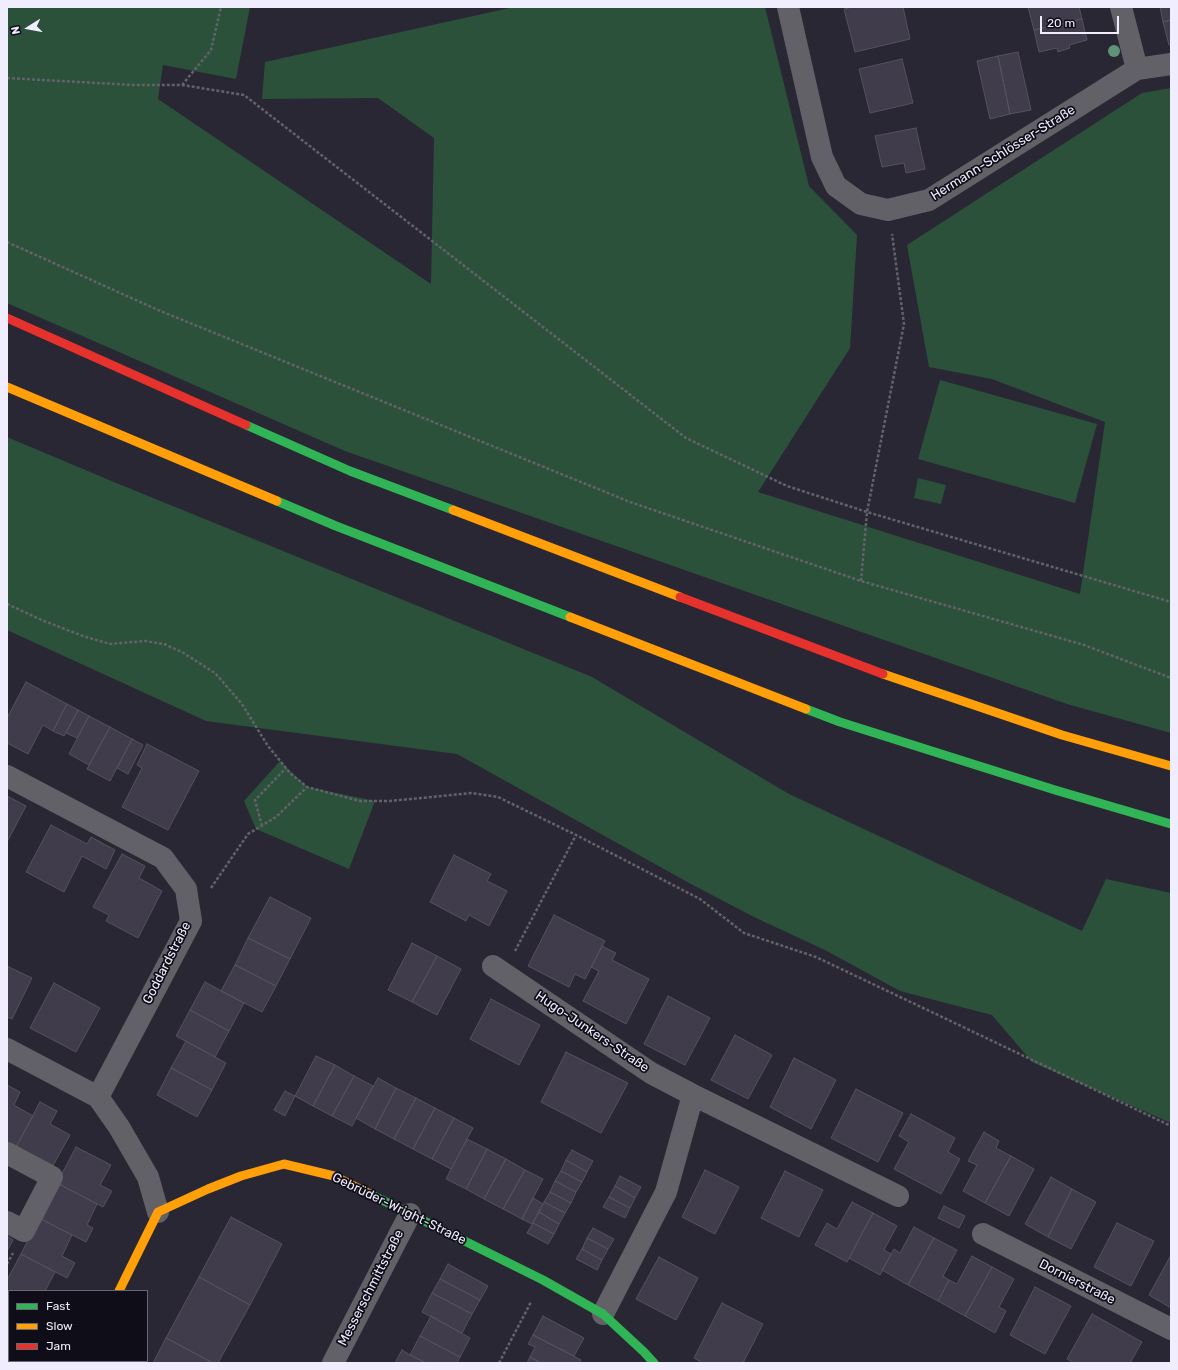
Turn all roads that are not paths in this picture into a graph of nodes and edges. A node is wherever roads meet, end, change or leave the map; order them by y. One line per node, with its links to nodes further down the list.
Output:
1 (788, 7): 4 (street, Hermann-Schlösser-Straße)
2 (1121, 7): 4 (street)
3 (1171, 64): 4 (street)
4 (1137, 69)
5 (7, 318): 7 (main road)
6 (7, 387): 9 (main road)
7 (1171, 766)
8 (7, 776): 13 (street, Goddardstraße)
9 (1171, 824)
10 (499, 970): 12 (street, Hugo-Junkers-Straße)
11 (7, 1049): 13 (street)
12 (692, 1095): 15 (street, Hugo-Junkers-Straße); 21 (street)
13 (98, 1097): 16 (street)
14 (7, 1153): 18 (street)
15 (898, 1196)
16 (158, 1212): 17 (main road, Gebrüder-Wright-Straße); 20 (main road)
17 (410, 1214): 21 (main road, Gebrüder-Wright-Straße); 23 (street, Messerschmittstraße)
18 (7, 1222)
19 (983, 1234): 22 (street, Dornierstraße)
20 (119, 1290)
21 (603, 1314): 24 (main road, Gebrüder-Wright-Straße)
22 (1171, 1329)
23 (333, 1363)
24 (654, 1363)

